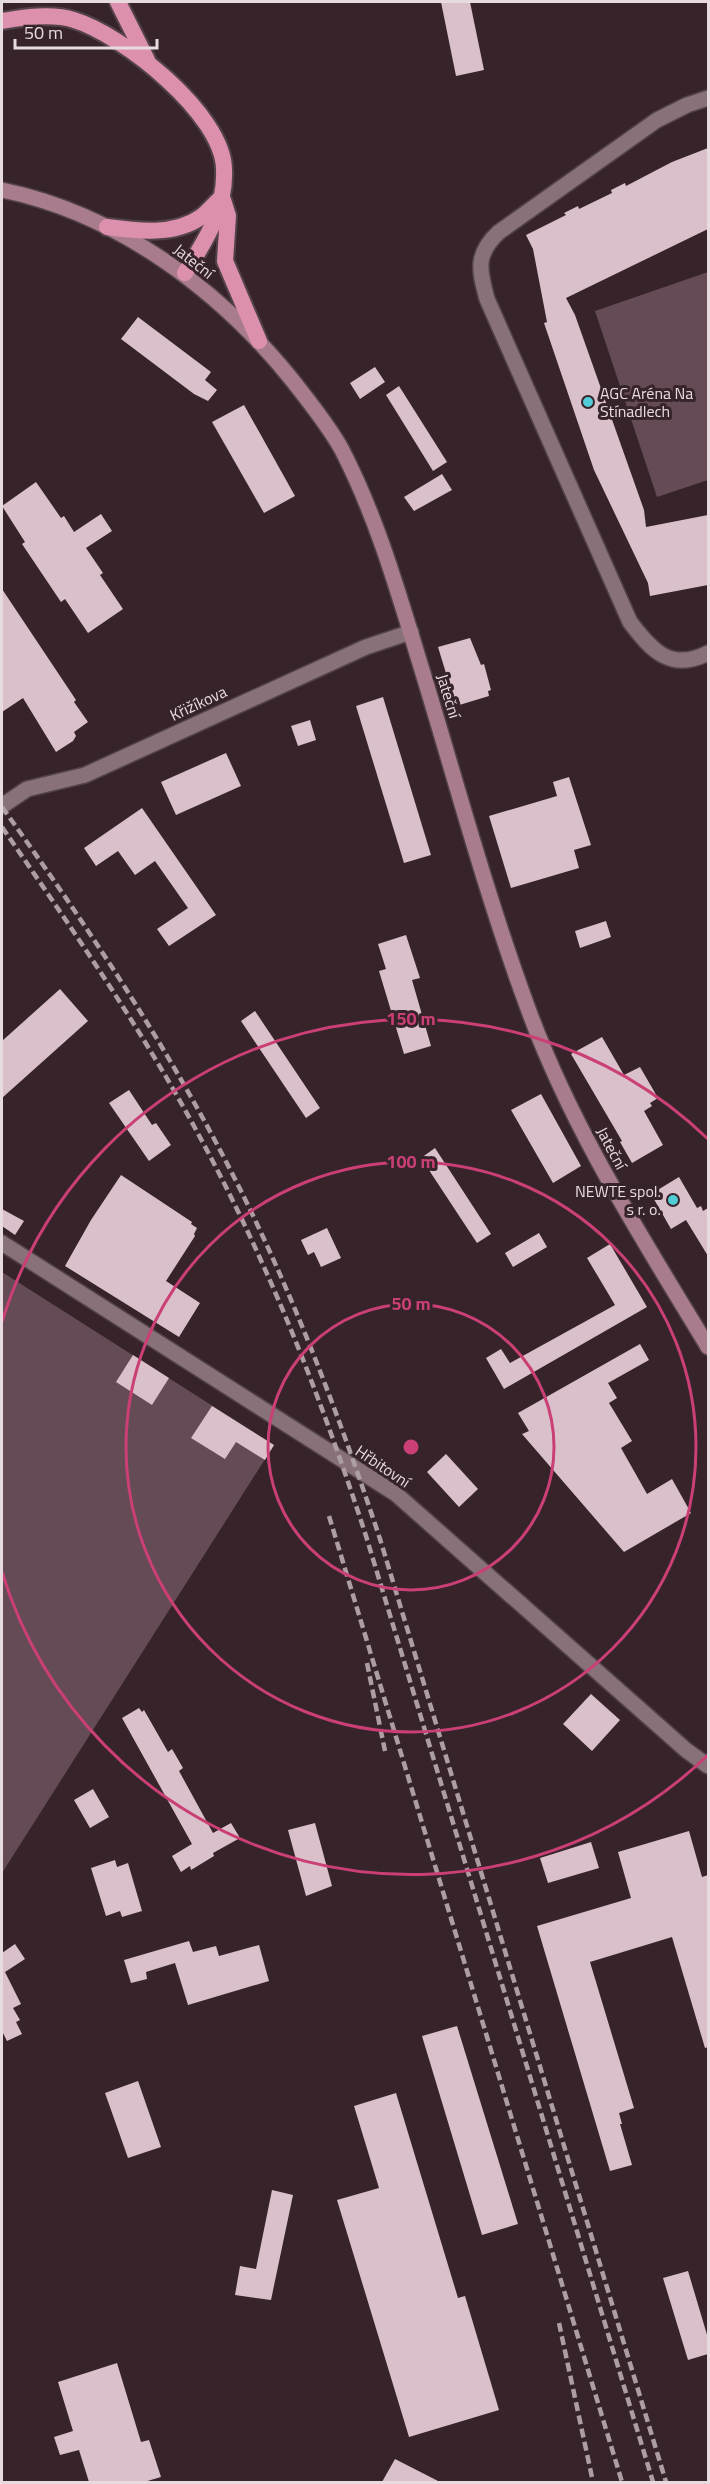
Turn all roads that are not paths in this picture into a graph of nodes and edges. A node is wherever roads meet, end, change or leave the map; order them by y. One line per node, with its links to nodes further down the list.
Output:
1 (118, 2): 3 (highway)
2 (2, 21): 3 (highway)
3 (149, 64): 6 (highway)
4 (708, 98): 11 (street)
5 (2, 190): 7 (main road, Jateční)
6 (222, 196): 7 (highway); 8 (highway); 9 (highway)
7 (107, 227): 8 (main road, Jateční)
8 (185, 273): 9 (main road, Jateční)
9 (259, 341): 10 (main road, Jateční)
10 (411, 632): 12 (street, Křižíkova); 14 (main road, Jateční)
11 (708, 653)
12 (2, 806)
13 (2, 1243): 15 (street, Hřbitovní)
14 (708, 1347)
15 (708, 1766)

